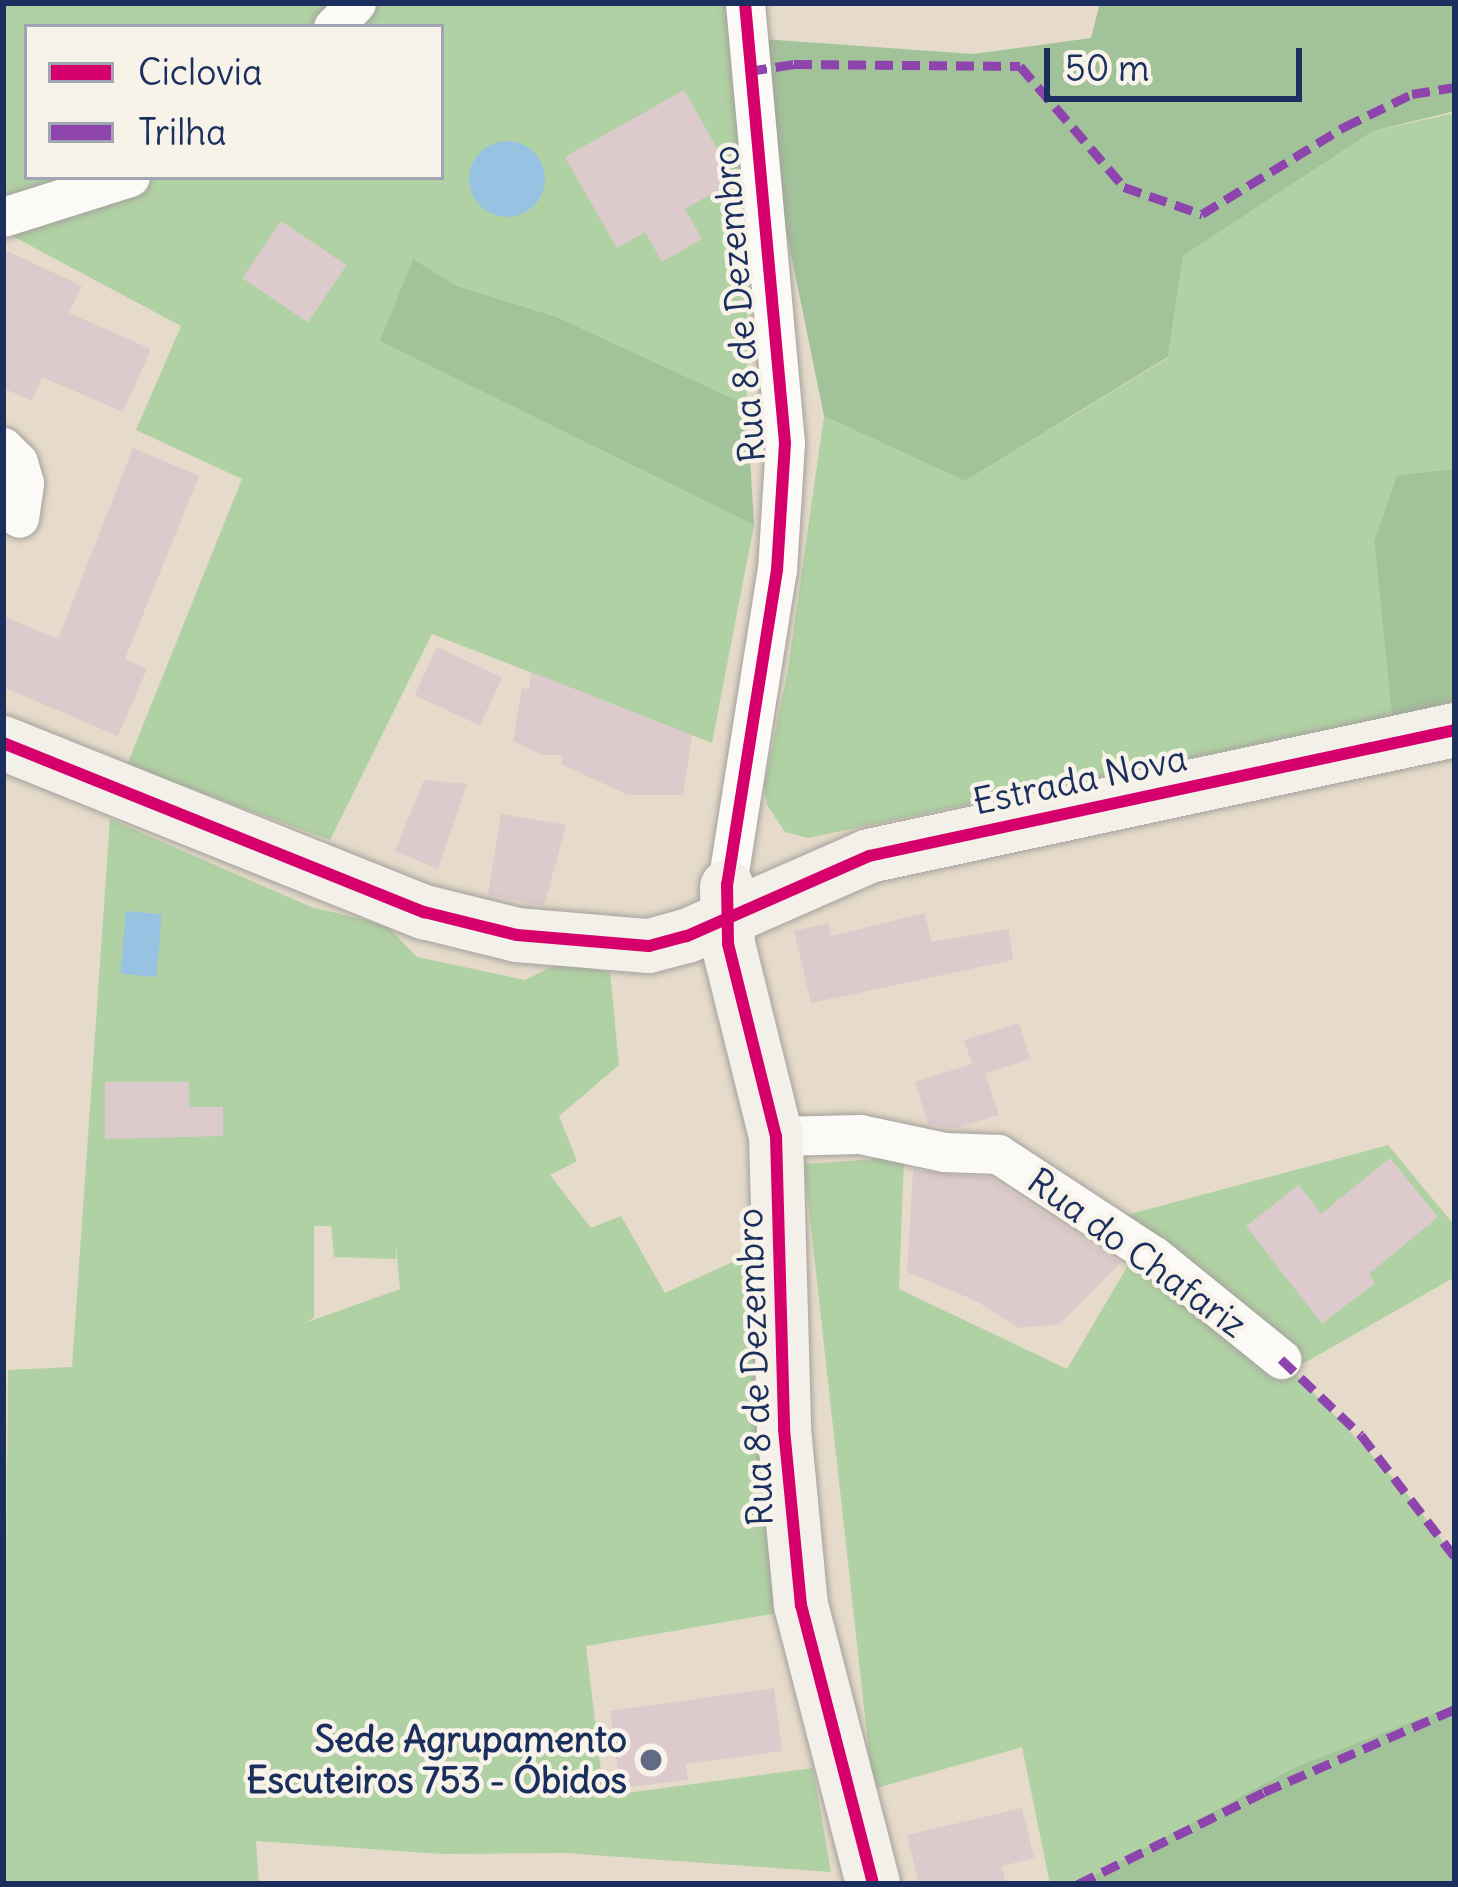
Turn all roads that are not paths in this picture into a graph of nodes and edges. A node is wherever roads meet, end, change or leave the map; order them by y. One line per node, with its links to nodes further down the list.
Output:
1 (745, 3): 8 (street, Rua 8 de Dezembro)
2 (121, 180): 3 (street)
3 (3, 218)
4 (3, 447): 5 (street)
5 (19, 518)
6 (1455, 730): 8 (street, Estrada Nova)
7 (3, 743): 8 (street, Estrada Nova)
8 (727, 900): 9 (street, Rua 8 de Dezembro)
9 (776, 1136): 10 (street, Rua do Chafariz); 11 (street, Rua 8 de Dezembro)
10 (1281, 1359)
11 (873, 1884)

